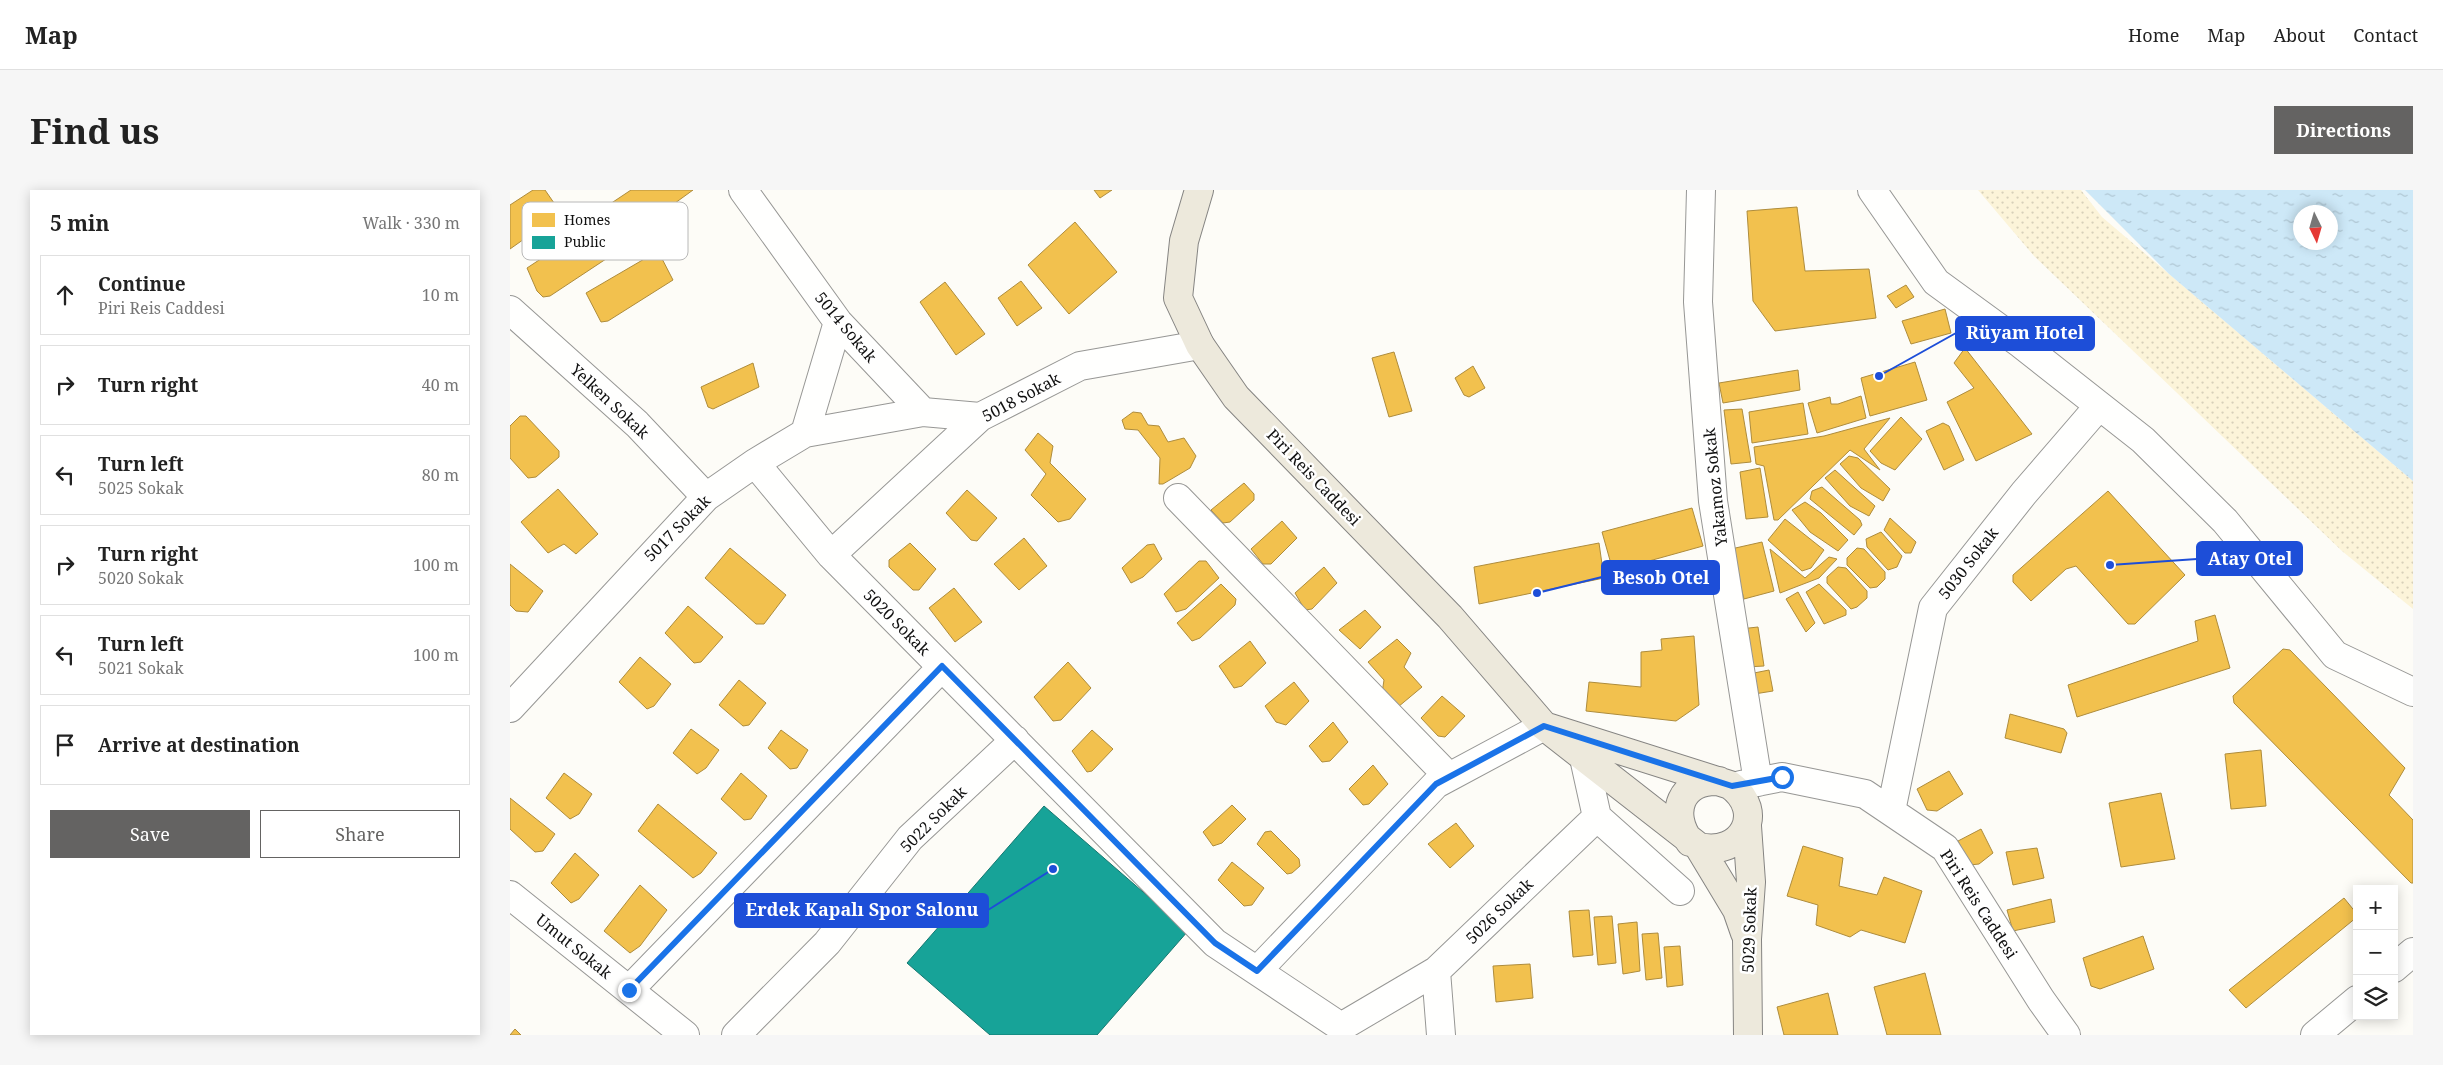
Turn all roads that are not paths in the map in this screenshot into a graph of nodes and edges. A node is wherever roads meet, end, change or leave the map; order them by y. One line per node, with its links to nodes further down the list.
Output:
1 (743, 190): 6 (street, 5014 Sokak)
2 (1199, 190): 7 (main road, Piri Reis Caddesi)
3 (1701, 190): 23 (street, Yakamoz Sokak)
4 (1872, 190): 8 (street)
5 (510, 310): 13 (street, Yelken Sokak)
6 (838, 322): 9 (street, 5014 Sokak); 11 (street)
7 (1200, 345): 10 (street, 5018 Sokak); 19 (main road, Piri Reis Caddesi)
8 (2100, 406): 17 (street); 24 (street, 5030 Sokak)
9 (923, 412): 10 (street); 11 (street, 5017 Sokak)
10 (980, 417): 15 (street, 5018 Sokak)
11 (805, 434): 12 (street, 5017 Sokak)
12 (755, 462): 13 (street, 5017 Sokak); 15 (street, 5020 Sokak)
13 (706, 497): 18 (street, 5017 Sokak)
14 (1178, 498): 22 (street)
15 (831, 555): 16 (street, 5020 Sokak)
16 (942, 666): 20 (street, 5020 Sokak); 35 (street)
17 (2413, 692)
18 (510, 708)
19 (1544, 726): 21 (main road, Piri Reis Caddesi); 22 (street); 23 (main road)
20 (1015, 740): 33 (street, 5020 Sokak); 39 (street, 5022 Sokak)
21 (1584, 758): 25 (street); 27 (main road, Piri Reis Caddesi)
22 (1449, 777): 33 (street)
23 (1748, 782): 24 (street, Piri Reis Caddesi); 26 (main road); 26 (street); 27 (main road)
24 (1891, 811): 42 (street, Piri Reis Caddesi)
25 (1598, 817): 28 (street); 34 (street, 5026 Sokak)
26 (1747, 820): 27 (main road); 30 (main road, 5029 Sokak)
27 (1695, 844): 30 (main road)
28 (1680, 891)
29 (510, 895): 35 (street, Umut Sokak)
30 (1747, 939): 41 (main road, 5029 Sokak)
31 (2413, 952): 32 (street)
32 (2398, 965)
33 (1257, 971): 37 (street, 5020 Sokak)
34 (1436, 971): 37 (street, 5026 Sokak); 40 (street)
35 (629, 990): 38 (street, Umut Sokak)
36 (2353, 1003): 43 (street)
37 (1342, 1031)
38 (685, 1035)
39 (736, 1035)
40 (1441, 1035)
41 (1748, 1035)
42 (2066, 1035)
43 (2315, 1035)

